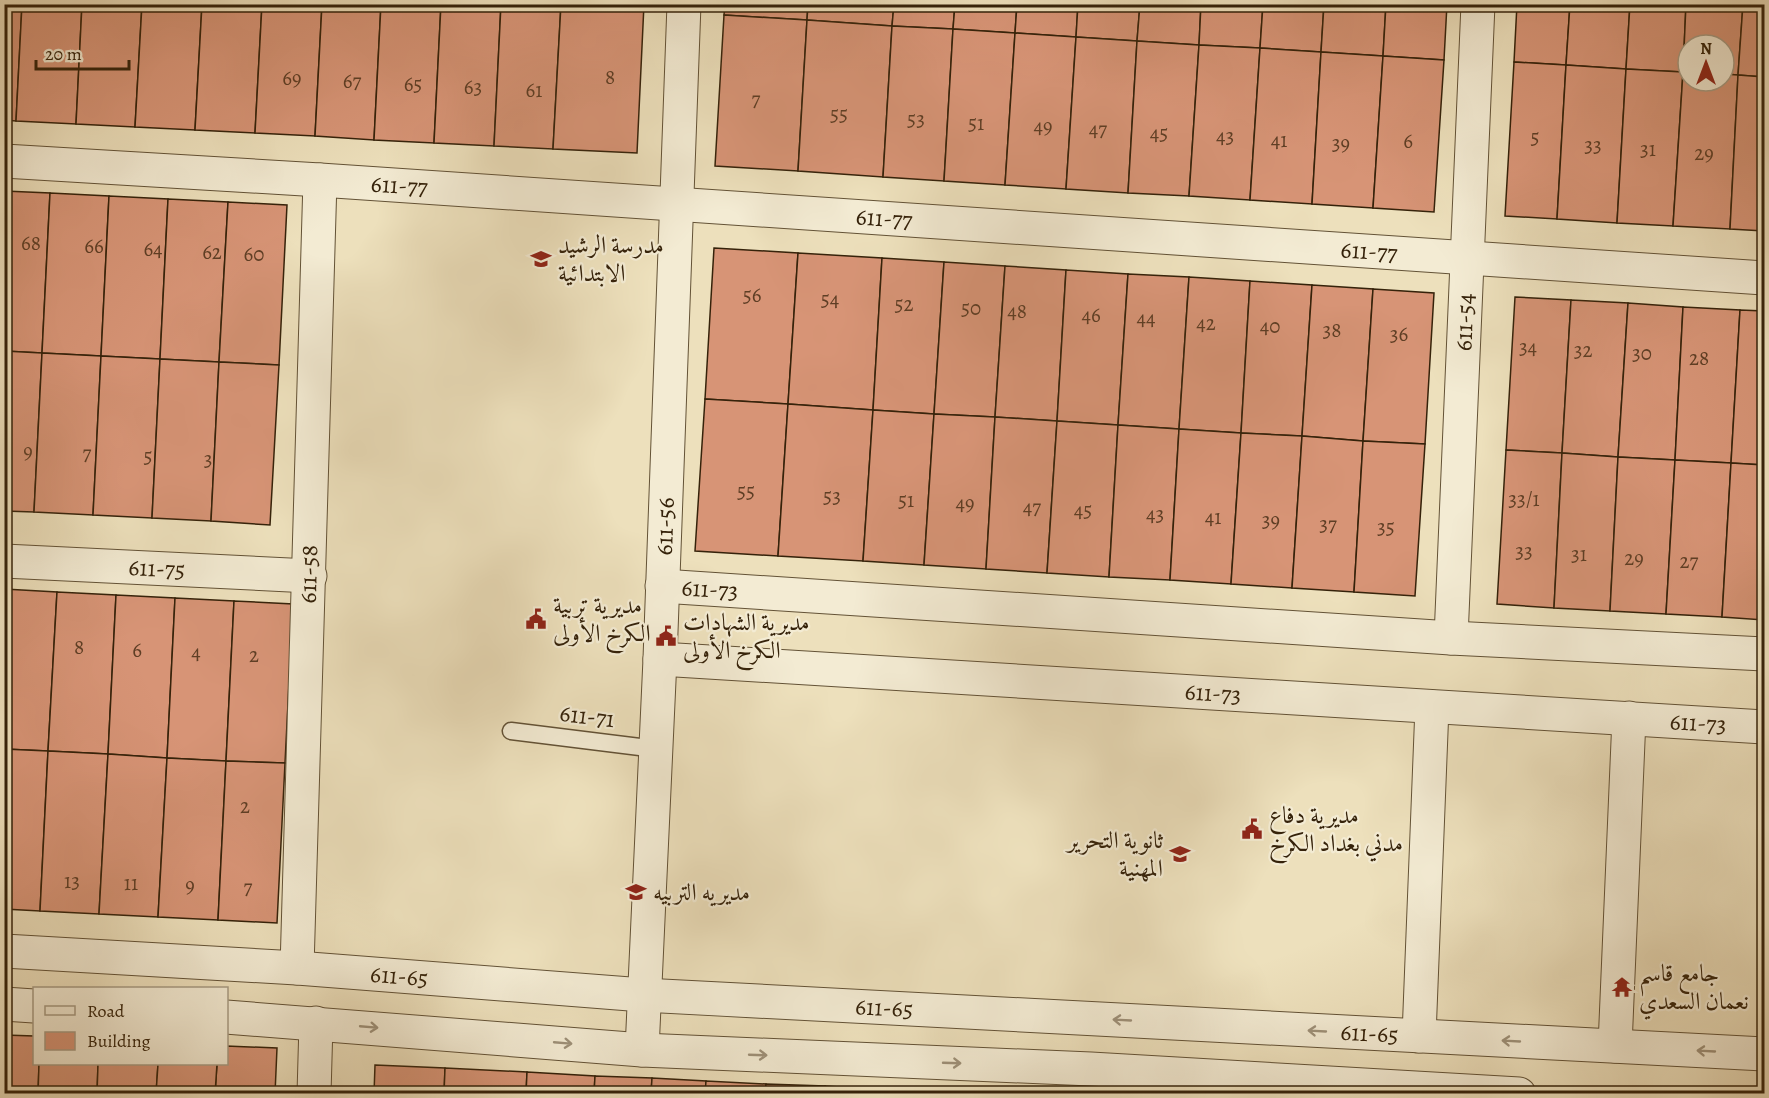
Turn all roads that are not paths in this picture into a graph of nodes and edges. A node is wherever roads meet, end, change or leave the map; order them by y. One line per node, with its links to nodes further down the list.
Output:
1 (684, 4): 5 (street, 611-56)
2 (1478, 4): 6 (street, 611-54)
3 (4, 160): 4 (street, 611-77)
4 (320, 180): 5 (street, 611-77); 9 (street, 611-58)
5 (676, 203): 6 (street, 611-77); 10 (street, 611-56)
6 (1466, 258): 7 (street, 611-77); 11 (street, 611-54)
7 (1764, 278)
8 (4, 561): 9 (street, 611-75)
9 (310, 576): 20 (street, 611-58)
10 (662, 586): 11 (street, 611-73); 13 (street, 611-56)
11 (1451, 639): 12 (street, 611-73)
12 (1764, 654)
13 (660, 659): 14 (street, 611-73); 18 (street, 611-56)
14 (1432, 706): 15 (street, 611-73); 26 (street)
15 (1629, 718): 16 (street, 611-73); 27 (street)
16 (1764, 727)
17 (512, 731): 18 (lane, 611-71)
18 (656, 749): 21 (street, 611-56)
19 (4, 951): 20 (street, 611-65)
20 (297, 968): 21 (street, 611-65)
21 (643, 995): 26 (street, 611-65, one-way to 21); 28 (street, 611-56)
22 (4, 1004): 23 (street)
23 (33, 1005)
24 (228, 1017): 25 (street)
25 (316, 1023): 28 (street, one-way to 28); 31 (street)
26 (1419, 1036): 27 (street, 611-65, one-way to 26)
27 (1616, 1046): 29 (street, 611-65, one-way to 27)
28 (642, 1050): 30 (street, one-way to 30)
29 (1764, 1054)
30 (1090, 1081): 32 (street)
31 (314, 1094)
32 (1519, 1094)

